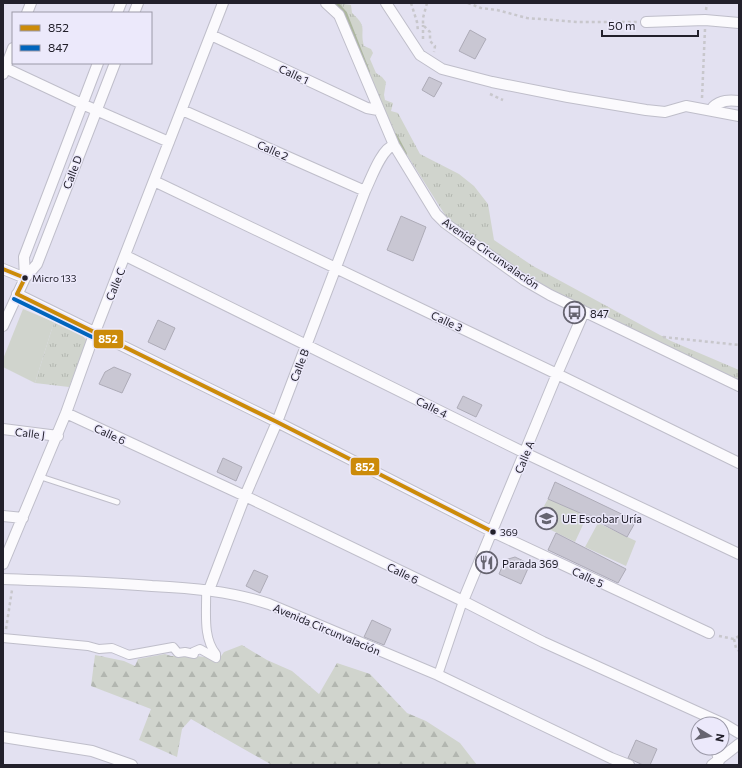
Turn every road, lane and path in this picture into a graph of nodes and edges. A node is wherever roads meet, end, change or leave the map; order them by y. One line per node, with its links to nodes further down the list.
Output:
1 (224, 3): 10 (street, Calle C)
2 (326, 3): 21 (street, Avenida Circunvalación)
3 (386, 3): 14 (street)
4 (427, 3): 14 (path)
5 (468, 3): 8 (path)
6 (707, 3): 7 (path)
7 (706, 20): 8 (street); 9 (street); 18 (path)
8 (646, 22)
9 (739, 24)
10 (211, 35): 20 (street, Calle C); 21 (street, Calle 1)
11 (12, 50): 15 (street)
12 (98, 64): 17 (street, Calle D)
13 (115, 64): 19 (street, Calle D)
14 (433, 65): 18 (street)
15 (4, 69): 17 (street)
16 (739, 101): 22 (street)
17 (82, 104): 19 (street); 31 (street, Calle D)
18 (702, 108): 22 (street)
19 (96, 110): 24 (street); 31 (street, Calle D)
20 (182, 110): 24 (street, Calle C); 27 (street, Calle 2)
21 (378, 110): 25 (street, Avenida Circunvalación)
22 (713, 110): 23 (street)
23 (739, 116)
24 (169, 142): 26 (street, Calle C)
25 (394, 145): 27 (street, Calle B); 33 (street, Avenida Circunvalación)
26 (154, 181): 28 (street, Calle C); 29 (street, Calle 3)
27 (365, 191): 29 (street, Calle B)
28 (126, 256): 35 (street, Calle C); 37 (street, Calle 4)
29 (336, 268): 37 (street, Calle B); 39 (street, Calle 3)
30 (3, 269): 31 (street)
31 (25, 278): 32 (street, Calle D)
32 (17, 294): 34 (street, Calle D); 35 (street, Calle 5)
33 (584, 312): 39 (street, Calle A); 40 (street, Avenida Circunvalación)
34 (3, 326)
35 (95, 332): 41 (street, Calle C); 42 (street, Calle 5)
36 (659, 337): 38 (path)
37 (307, 345): 42 (street, Calle B); 45 (street, Calle 4)
38 (739, 345)
39 (557, 374): 45 (street, Calle A); 46 (street, Calle 3)
40 (739, 386)
41 (66, 413): 44 (street, Calle C); 48 (street, Calle 6)
42 (277, 422): 48 (street, Calle B); 52 (street, Calle 5)
43 (3, 429): 44 (street, Calle J)
44 (58, 436): 47 (street, Calle C)
45 (525, 453): 52 (street, Calle A); 53 (street, Calle 4)
46 (739, 463)
47 (41, 478): 49 (lane); 51 (street, Calle C)
48 (244, 496): 56 (street, Calle B); 57 (street, Calle 6)
49 (117, 502)
50 (3, 516): 51 (street)
51 (23, 518): 54 (street, Calle C)
52 (493, 532): 57 (street, Calle A); 58 (street, Calle 5)
53 (739, 554)
54 (3, 564)
55 (8, 580): 56 (street, Avenida Circunvalación); 60 (path)
56 (208, 589): 60 (street); 63 (street, Avenida Circunvalación)
57 (463, 601): 63 (street); 64 (street, Calle 6)
58 (709, 633): 61 (path)
59 (739, 636): 61 (path)
60 (4, 638)
61 (734, 639): 62 (path)
62 (739, 651)
63 (438, 675): 69 (street, Avenida Circunvalación)
64 (702, 716)
65 (3, 737): 68 (street)
66 (739, 744): 67 (street)
67 (715, 763)
68 (131, 765)
69 (629, 765)

